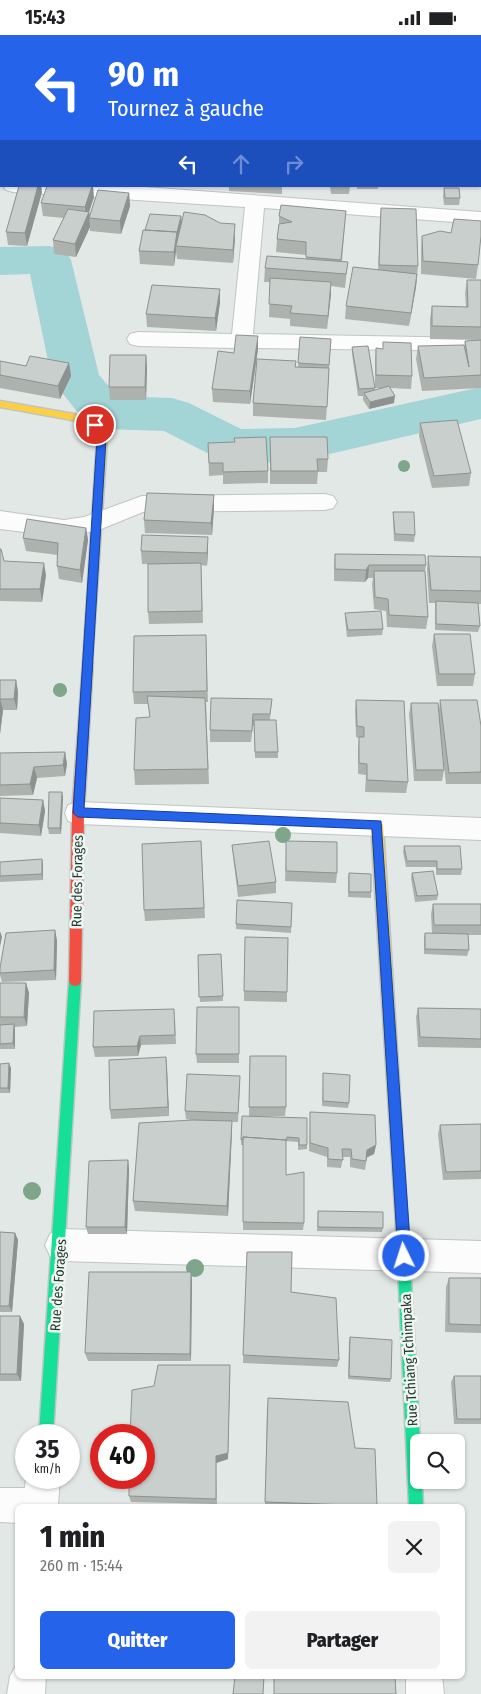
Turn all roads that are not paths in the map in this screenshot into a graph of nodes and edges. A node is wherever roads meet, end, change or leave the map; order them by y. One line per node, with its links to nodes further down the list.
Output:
1 (38, 187): 2 (street)
2 (255, 201): 3 (street); 5 (street)
3 (481, 218)
4 (138, 339): 5 (street)
5 (242, 343): 6 (street)
6 (477, 345)
7 (0, 404): 10 (street, Rue des Forages)
8 (325, 501): 10 (street)
9 (0, 520): 10 (street)
10 (98, 522): 11 (street, Rue des Forages)
11 (78, 813): 12 (street); 14 (street, Rue des Forages)
12 (377, 825): 13 (street); 15 (street, Rue Tchiang Tchimpaka)
13 (481, 829)
14 (61, 1245): 15 (street); 17 (street, Rue des Forages)
15 (404, 1256): 16 (street); 20 (street, Rue Tchiang Tchimpaka)
16 (481, 1257)
17 (47, 1424)
18 (42, 1489): 19 (street)
19 (41, 1504)
20 (416, 1504)
21 (0, 1505): 22 (street)
22 (15, 1505)
23 (28, 1679): 25 (street)
24 (424, 1679): 26 (street)
25 (26, 1694)
26 (425, 1694)

